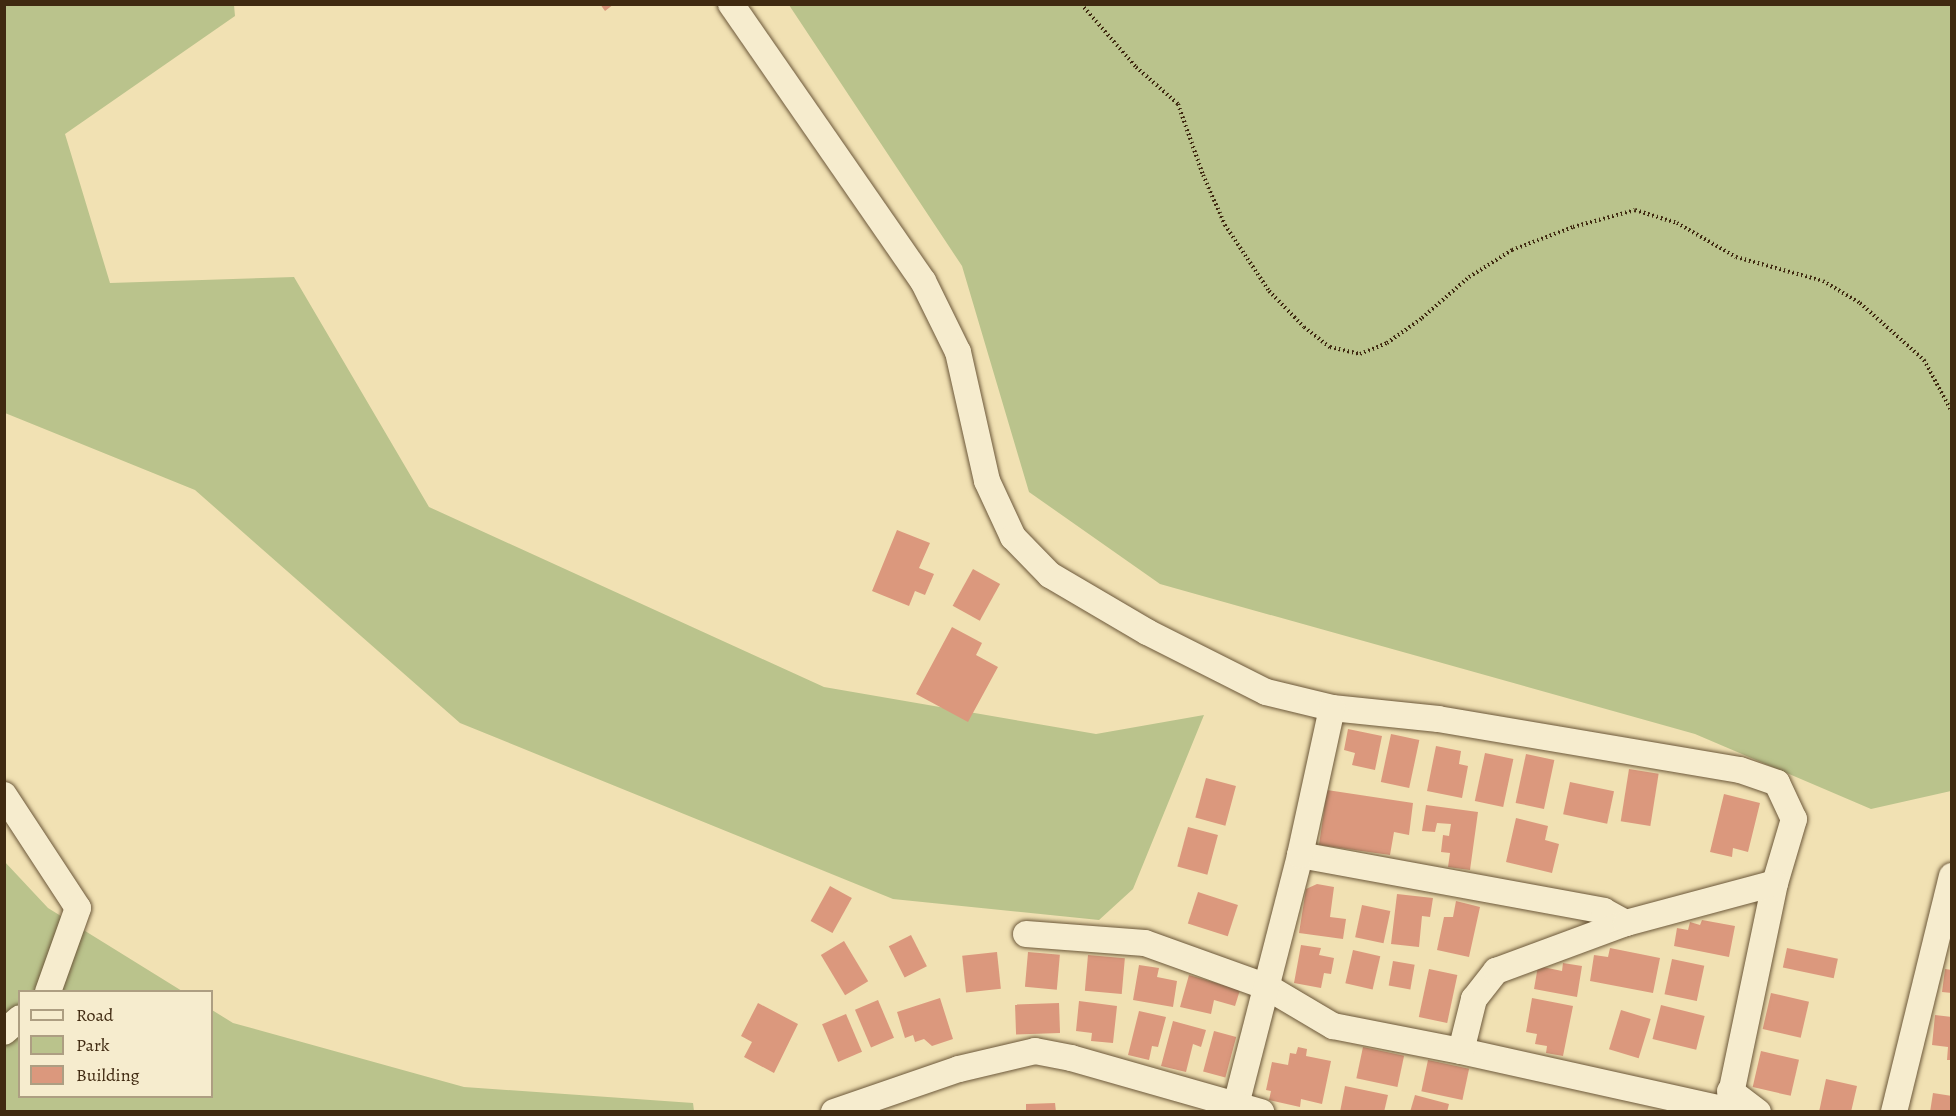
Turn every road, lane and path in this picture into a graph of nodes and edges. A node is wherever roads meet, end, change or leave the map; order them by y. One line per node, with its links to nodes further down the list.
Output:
1 (730, 4): 4 (street)
2 (1081, 4): 3 (path)
3 (1952, 412)
4 (1332, 708): 6 (street); 8 (street)
5 (4, 795): 12 (street)
6 (1300, 855): 9 (street); 11 (street)
7 (1952, 876): 21 (street)
8 (1775, 883): 9 (street); 16 (street)
9 (1626, 923): 15 (street)
10 (1026, 934): 11 (street)
11 (1267, 987): 15 (street); 17 (street)
12 (49, 990)
13 (18, 1020): 14 (street)
14 (4, 1032)
15 (1461, 1051): 16 (street)
16 (1728, 1104): 20 (street)
17 (1236, 1105): 18 (street); 19 (street)
18 (834, 1112)
19 (1261, 1112)
20 (1758, 1112)
21 (1894, 1112)

